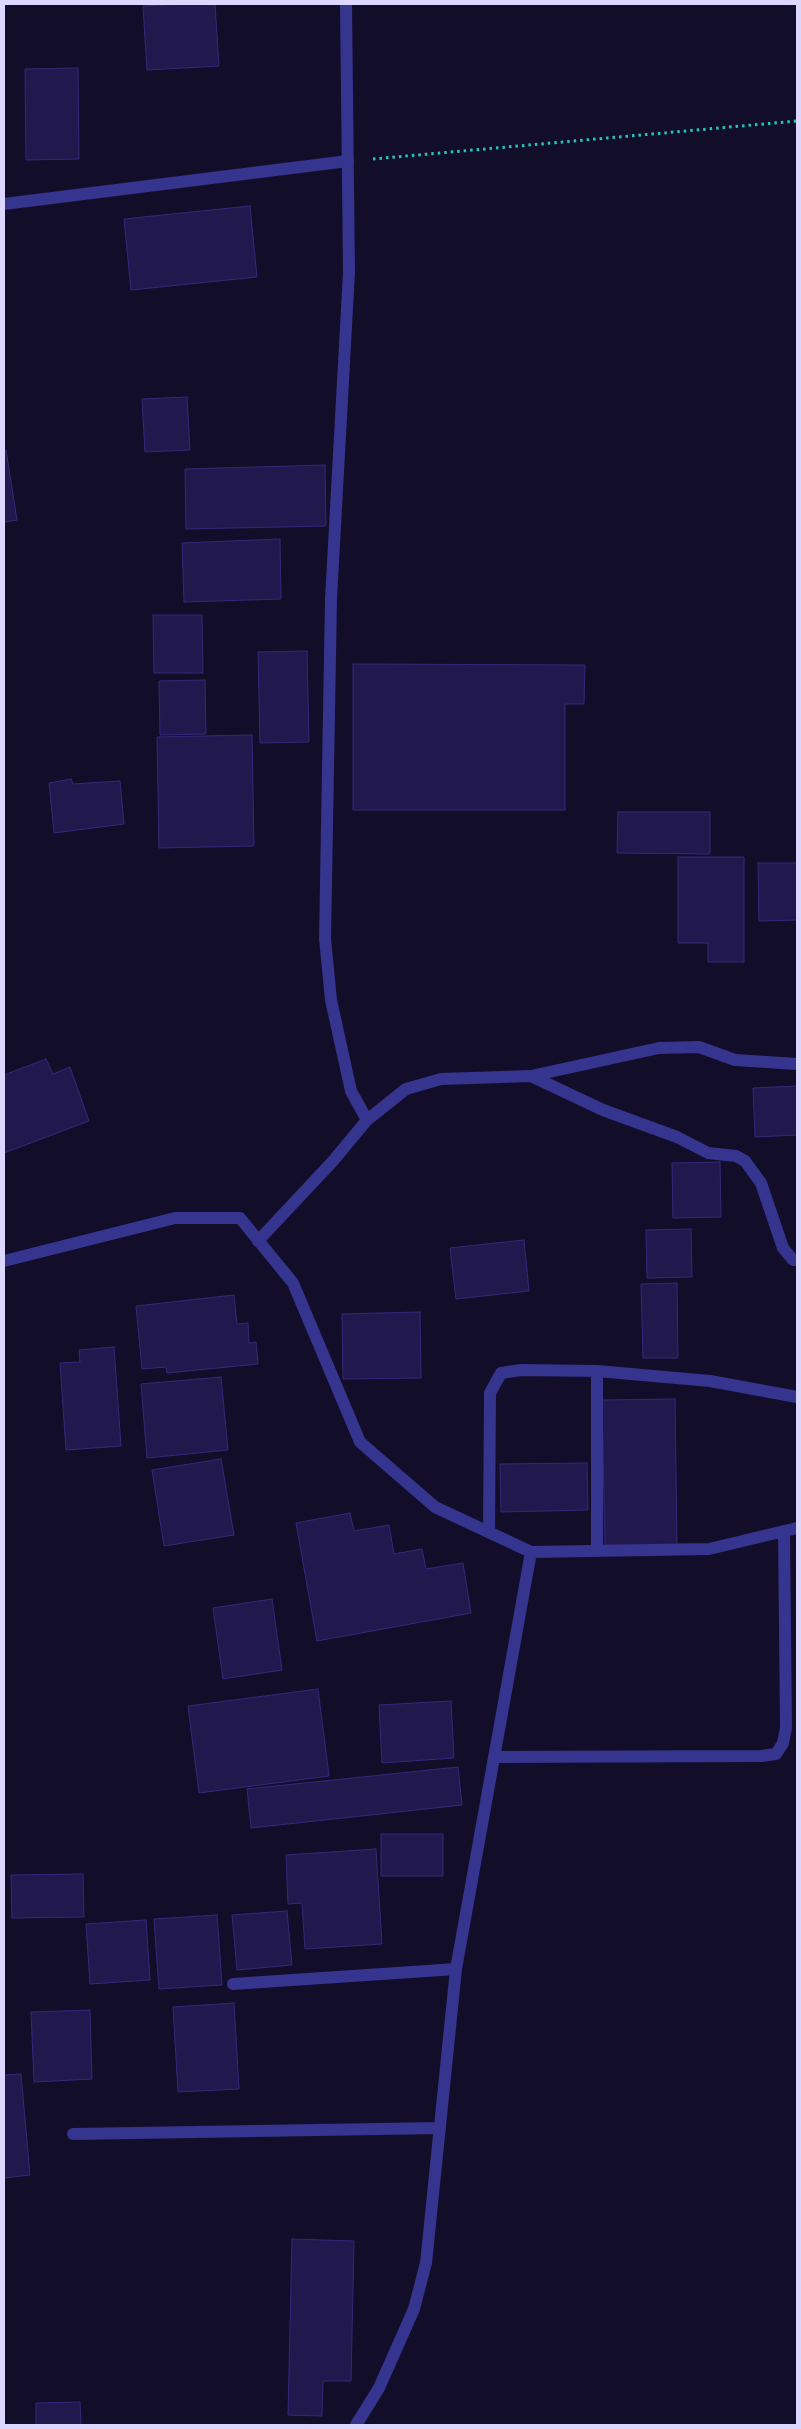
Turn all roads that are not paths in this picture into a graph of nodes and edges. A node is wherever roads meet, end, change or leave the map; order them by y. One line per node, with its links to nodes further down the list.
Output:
1 (346, 4): 2 (street)
2 (348, 161): 3 (street); 6 (street)
3 (4, 204)
4 (797, 1064): 5 (street)
5 (532, 1076): 6 (street); 8 (street)
6 (366, 1120): 7 (street)
7 (258, 1241): 9 (street); 14 (street)
8 (797, 1260)
9 (4, 1261)
10 (597, 1371): 11 (street); 14 (street); 15 (street)
11 (797, 1397)
12 (797, 1528): 13 (street)
13 (784, 1531): 15 (street); 17 (street)
14 (489, 1532): 16 (street)
15 (597, 1551): 16 (street)
16 (531, 1552): 17 (street)
17 (494, 1758): 18 (street)
18 (456, 1969): 19 (street); 20 (street)
19 (233, 1984)
20 (440, 2128): 21 (street); 22 (street)
21 (73, 2134)
22 (356, 2425)

